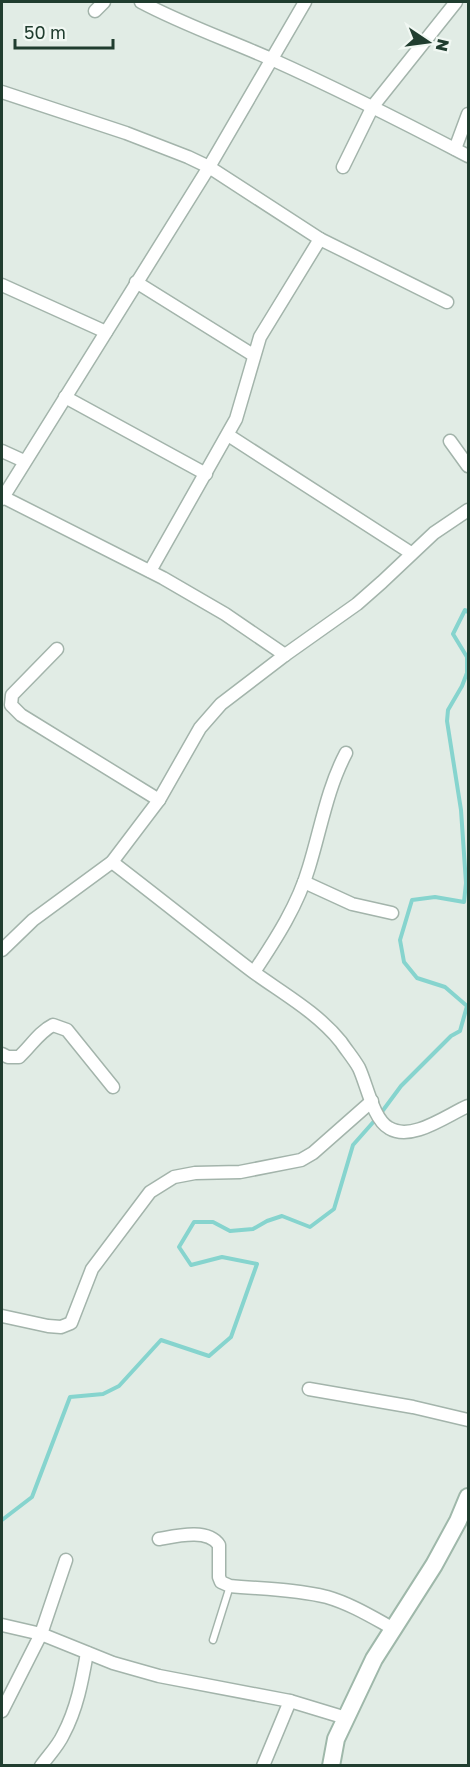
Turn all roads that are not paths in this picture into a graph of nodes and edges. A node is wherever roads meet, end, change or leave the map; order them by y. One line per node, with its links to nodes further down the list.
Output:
1 (104, 2): 5 (street)
2 (141, 2): 6 (street)
3 (305, 2): 6 (street)
4 (456, 2): 8 (street)
5 (95, 11)
6 (270, 59): 8 (street); 12 (street)
7 (2, 92): 12 (street)
8 (373, 106): 10 (street); 13 (street)
9 (468, 114): 10 (street)
10 (455, 149): 11 (street)
11 (468, 156)
12 (209, 167): 14 (street); 15 (street)
13 (343, 167)
14 (320, 239): 17 (street); 19 (street)
15 (136, 282): 18 (street); 19 (street)
16 (2, 285): 18 (street)
17 (447, 302)
18 (106, 332): 20 (street)
19 (253, 355): 21 (street)
20 (66, 397): 24 (street); 26 (street)
21 (228, 435): 26 (street); 29 (street)
22 (450, 441): 25 (street)
23 (2, 451): 24 (street)
24 (24, 461): 27 (street)
25 (468, 466)
26 (206, 474): 30 (street)
27 (2, 498): 30 (street)
28 (468, 510): 29 (street)
29 (411, 553): 32 (street)
30 (150, 571): 32 (street)
31 (57, 649): 34 (street)
32 (285, 655): 34 (street)
33 (346, 753): 36 (street)
34 (159, 800): 35 (street)
35 (112, 862): 38 (street); 39 (street)
36 (304, 882): 37 (street); 39 (street)
37 (392, 913)
38 (2, 950)
39 (254, 972): 42 (street)
40 (2, 1054): 41 (street)
41 (113, 1087)
42 (372, 1101): 43 (street); 44 (street)
43 (468, 1106)
44 (2, 1316)
45 (309, 1389): 46 (street)
46 (468, 1420)
47 (468, 1497): 48 (street)
48 (463, 1522): 53 (street)
49 (159, 1539): 51 (street)
50 (66, 1560): 54 (street)
51 (230, 1586): 53 (street); 55 (lane)
52 (2, 1625): 54 (street)
53 (394, 1629): 59 (street)
54 (41, 1634): 56 (street); 58 (street)
55 (213, 1640)
56 (87, 1653): 57 (street); 60 (street)
57 (290, 1701): 59 (street); 61 (street)
58 (2, 1712)
59 (346, 1718): 62 (street)
60 (41, 1766)
61 (263, 1766)
62 (331, 1766)

